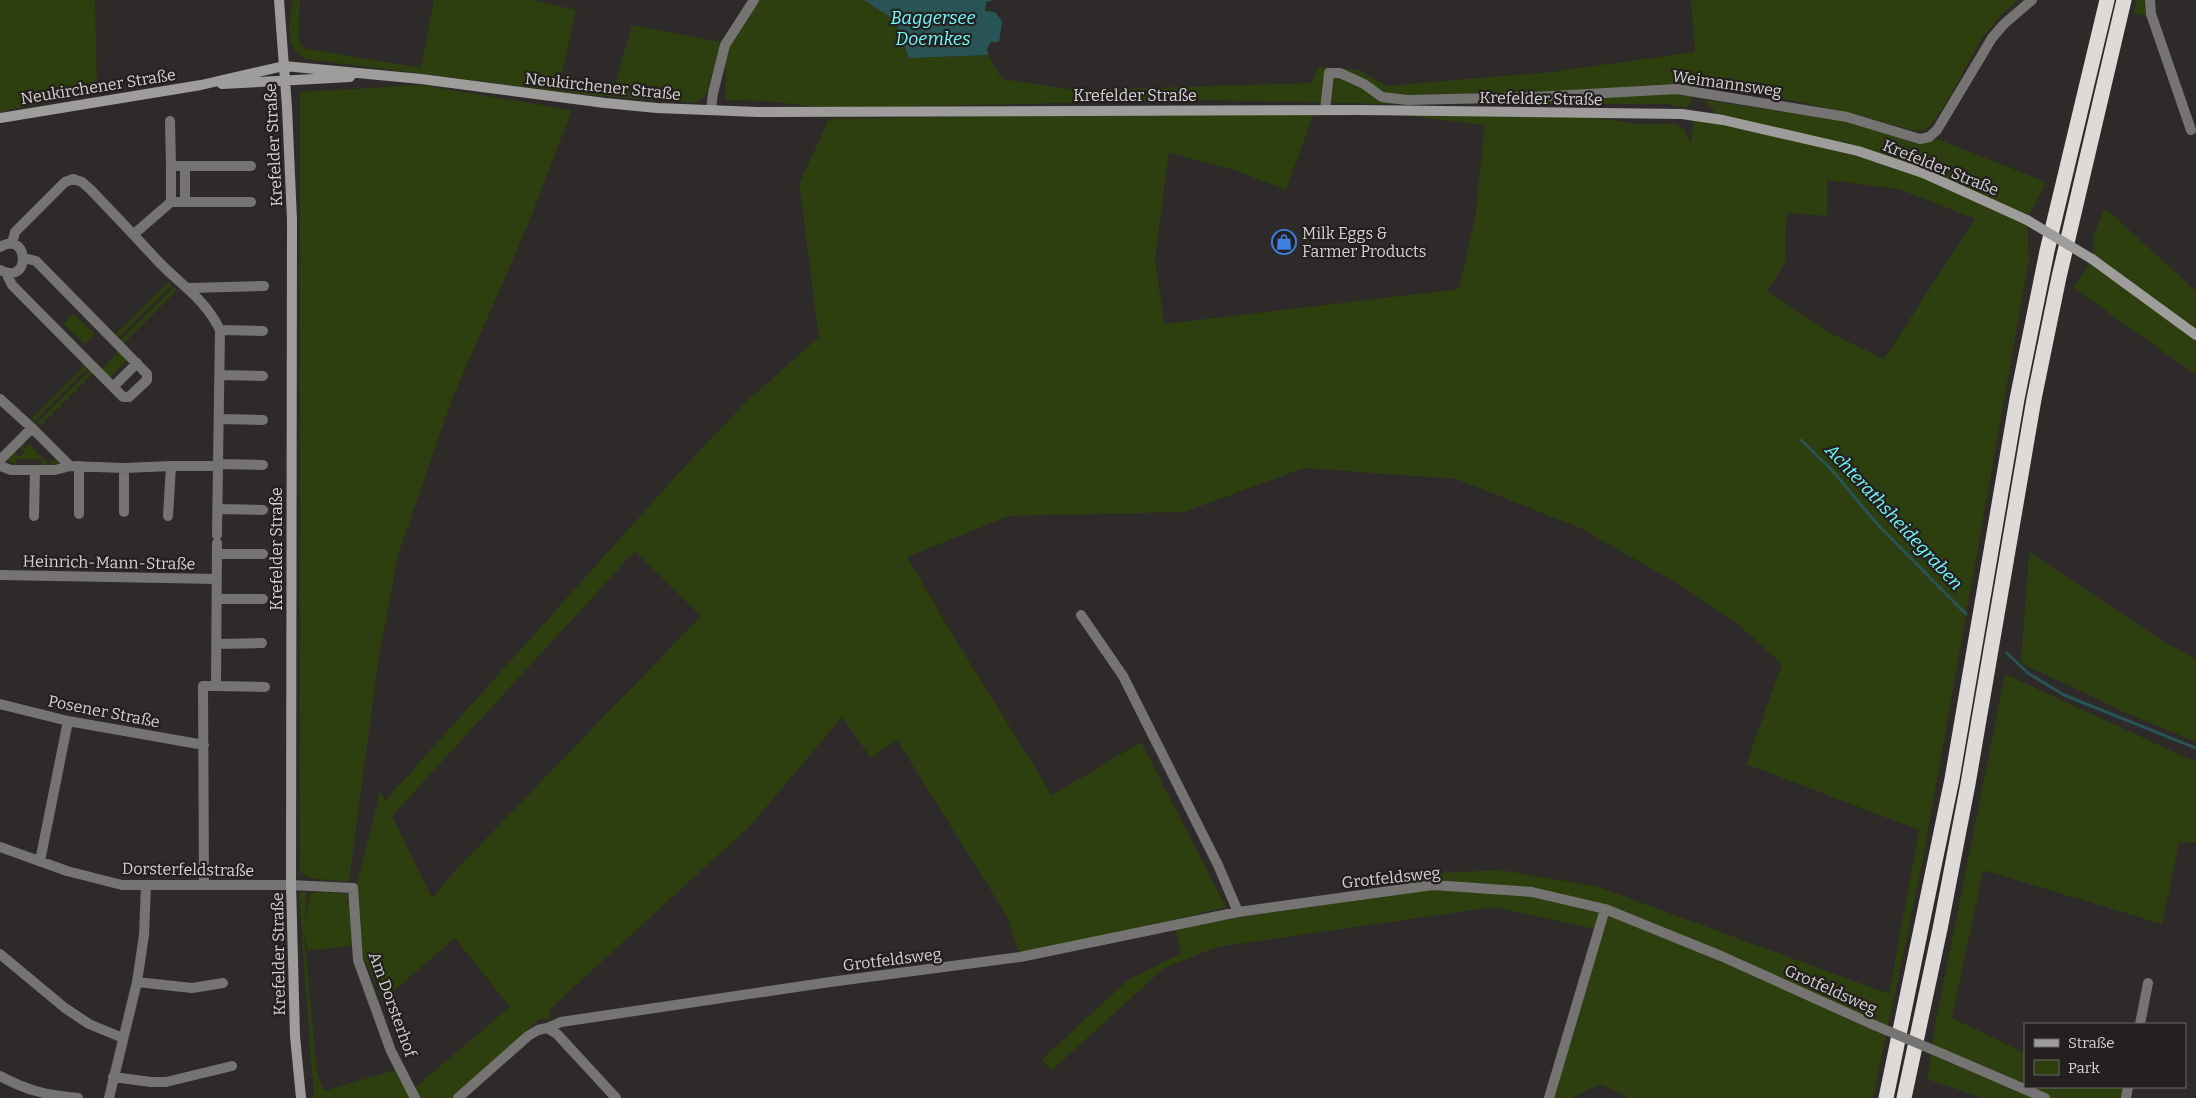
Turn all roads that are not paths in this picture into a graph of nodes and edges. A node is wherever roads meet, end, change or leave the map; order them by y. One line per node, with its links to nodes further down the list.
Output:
1 (279, 0): 7 (main road, Krefelder Straße)
2 (754, 0): 11 (street)
3 (2032, 0): 12 (street, Weimannsweg)
4 (2107, 0): 94 (highway)
5 (2124, 0): 95 (highway)
6 (2150, 0): 16 (street)
7 (284, 66): 8 (main road, Neukirchener Straße); 9 (main road, Krefelder Straße); 10 (main road, Neukirchener Straße)
8 (373, 75): 9 (main road, Neukirchener Straße); 11 (main road, Neukirchener Straße)
9 (286, 81): 10 (main road, Neukirchener Straße); 73 (main road, Krefelder Straße)
10 (201, 85): 14 (main road, Neukirchener Straße)
11 (710, 110): 13 (main road, Neukirchener Straße)
12 (1325, 110): 13 (main road, Krefelder Straße); 33 (main road, Krefelder Straße, bridge)
13 (832, 112)
14 (0, 118)
15 (170, 121): 17 (street)
16 (2191, 130)
17 (171, 166): 18 (street); 20 (street)
18 (185, 166): 19 (street); 21 (street)
19 (251, 166)
20 (171, 202): 21 (street); 23 (street)
21 (185, 202): 22 (street)
22 (251, 202)
23 (134, 234): 24 (street); 30 (street)
24 (12, 244): 25 (street); 26 (street)
25 (0, 248)
26 (24, 258): 27 (street); 34 (street)
27 (3, 271): 28 (street); 37 (street)
28 (0, 283)
29 (264, 286): 30 (street)
30 (189, 288): 31 (street)
31 (220, 330): 32 (street); 35 (street)
32 (263, 331)
33 (2196, 335)
34 (137, 363): 37 (street); 37 (street)
35 (220, 375): 36 (street); 39 (street)
36 (264, 376)
37 (113, 387)
38 (0, 399): 41 (street)
39 (220, 419): 40 (street); 43 (street)
40 (263, 420)
41 (32, 428): 42 (street); 46 (street)
42 (0, 460)
43 (218, 465): 44 (street); 47 (street); 50 (street)
44 (263, 465)
45 (0, 466): 49 (street)
46 (75, 466): 48 (street); 49 (street); 53 (street)
47 (171, 466): 48 (street); 55 (street)
48 (124, 468): 52 (street)
49 (35, 470): 54 (street)
50 (218, 509): 51 (street); 56 (street)
51 (263, 510)
52 (124, 512)
53 (80, 514)
54 (34, 516)
55 (168, 516)
56 (217, 554): 57 (street); 59 (street)
57 (263, 554)
58 (0, 575): 59 (street, Heinrich-Mann-Straße)
59 (217, 579): 60 (street)
60 (217, 599): 61 (street); 64 (street)
61 (263, 599)
62 (1081, 615): 76 (street)
63 (262, 643): 64 (street)
64 (216, 644): 65 (street)
65 (216, 686): 66 (street); 69 (street)
66 (265, 687)
67 (0, 704): 68 (street, Posener Straße)
68 (68, 721): 69 (street, Posener Straße); 71 (street)
69 (204, 745): 72 (street)
70 (0, 847): 71 (street, Dorsterfeldstraße)
71 (40, 861): 74 (street, Dorsterfeldstraße)
72 (204, 885): 73 (street, Dorsterfeldstraße); 74 (street, Dorsterfeldstraße)
73 (291, 885): 89 (main road, Krefelder Straße); 90 (street, Am Dorsterhof)
74 (146, 886): 78 (street)
75 (1605, 909): 76 (street, Grotfeldsweg); 93 (street); 96 (street, Grotfeldsweg, bridge)
76 (1238, 912): 82 (street, Grotfeldsweg)
77 (0, 954): 83 (street)
78 (137, 982): 79 (street); 83 (street)
79 (223, 983)
80 (2148, 983): 81 (street)
81 (2140, 1023)
82 (547, 1028): 91 (street, Grotfeldsweg); 92 (street)
83 (123, 1038): 86 (street)
84 (232, 1066): 86 (street)
85 (0, 1076): 87 (street)
86 (113, 1077): 88 (street)
87 (78, 1098)
88 (109, 1098)
89 (301, 1098)
90 (415, 1098)
91 (458, 1098)
92 (616, 1098)
93 (1549, 1098)
94 (1886, 1098)
95 (1904, 1098)
96 (2045, 1098)

